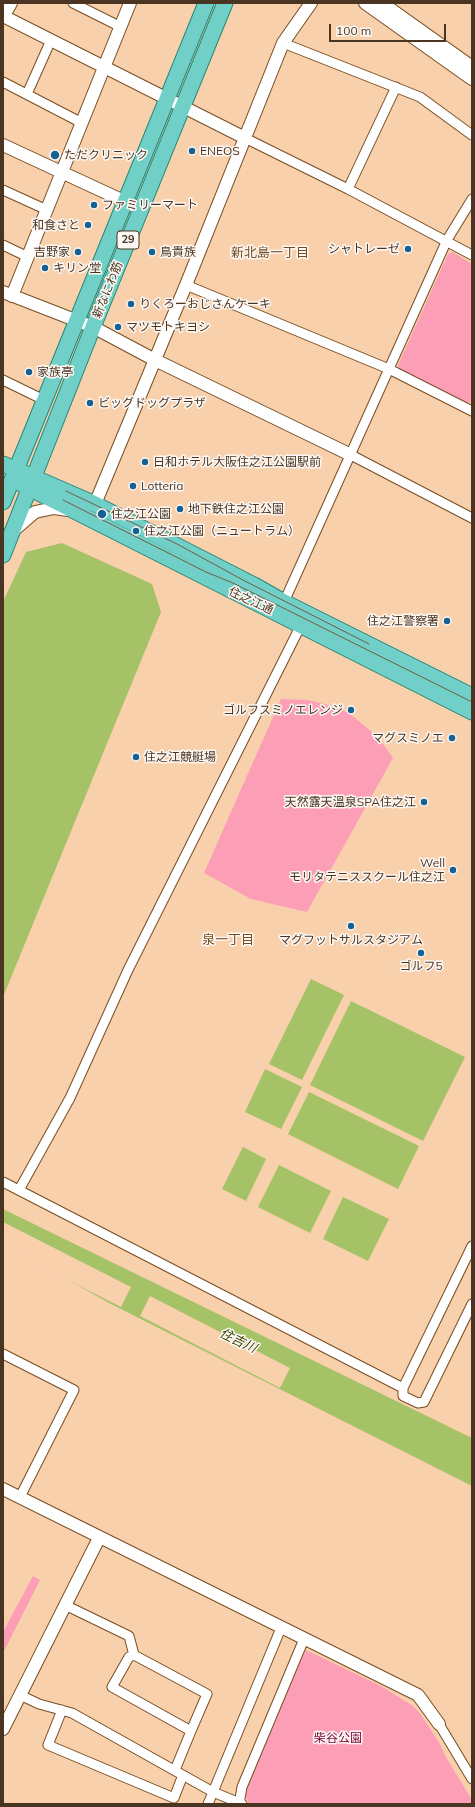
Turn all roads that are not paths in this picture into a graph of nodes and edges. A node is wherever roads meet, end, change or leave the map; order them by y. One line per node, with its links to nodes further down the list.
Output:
1 (11, 3): 9 (street)
2 (72, 3): 10 (street)
3 (130, 3): 10 (street)
4 (206, 3): 19 (main road, 新なにわ筋 / 29)
5 (225, 3): 20 (main road, 新なにわ筋 / 29)
6 (311, 3): 12 (street)
7 (365, 3): 15 (street)
8 (382, 3): 13 (street)
9 (3, 17): 11 (street)
10 (120, 27): 14 (street)
11 (51, 40): 14 (street); 18 (street)
12 (283, 43): 17 (street); 23 (street)
13 (472, 67)
14 (105, 68): 19 (street); 21 (street)
15 (472, 79)
16 (3, 82): 18 (street)
17 (396, 87): 22 (street); 26 (street)
18 (28, 94): 21 (street)
19 (167, 99): 20 (street); 29 (main road, 新なにわ筋 / 29)
20 (182, 107): 23 (street); 30 (main road, 新なにわ筋 / 29)
21 (82, 122): 25 (street)
22 (472, 135)
23 (245, 138): 26 (street); 36 (street)
24 (3, 145): 25 (street)
25 (62, 172): 29 (street); 31 (street)
26 (348, 189): 32 (street)
27 (3, 190): 31 (street)
28 (472, 199): 32 (street)
29 (126, 202): 30 (street); 38 (main road, 新なにわ筋 / 29)
30 (141, 209): 39 (main road, 新なにわ筋 / 29)
31 (47, 210): 35 (street)
32 (447, 240): 34 (street); 41 (street)
33 (3, 245): 35 (street)
34 (472, 255)
35 (28, 257): 37 (street)
36 (186, 286): 40 (street); 41 (street)
37 (7, 294): 38 (street)
38 (76, 320): 39 (street); 43 (main road, 新なにわ筋 / 29)
39 (93, 327): 40 (street); 47 (main road, 新なにわ筋 / 29)
40 (155, 360): 45 (street); 49 (street)
41 (389, 368): 44 (street); 45 (street)
42 (3, 380): 43 (street)
43 (44, 400): 46 (main road, 新なにわ筋 / 29)
44 (472, 411)
45 (350, 455): 51 (street); 54 (street)
46 (8, 472): 47 (main road); 48 (main road, 新なにわ筋 / 29)
47 (32, 483): 49 (main road, 住之江通); 50 (main road, 住之江通); 52 (main road, 新なにわ筋 / 29)
48 (3, 502)
49 (95, 504): 54 (main road, 住之江通)
50 (73, 511): 52 (street); 55 (main road, 住之江通)
51 (472, 518)
52 (13, 531): 53 (main road, 新なにわ筋 / 29)
53 (3, 555)
54 (284, 602): 56 (main road, 住之江通)
55 (301, 625): 57 (main road, 住之江通); 59 (street)
56 (472, 696)
57 (472, 712)
58 (3, 1182): 59 (street)
59 (19, 1190): 63 (street)
60 (472, 1246): 63 (street)
61 (472, 1304): 63 (street)
62 (3, 1354): 65 (street)
63 (403, 1388)
64 (3, 1489): 65 (street)
65 (20, 1497): 66 (street)
66 (99, 1538): 67 (street); 68 (street)
67 (65, 1605): 70 (street); 71 (street)
68 (281, 1628): 69 (street); 78 (street)
69 (304, 1640): 73 (street); 80 (street)
70 (134, 1655): 75 (street); 75 (street)
71 (20, 1695): 72 (street); 74 (street)
72 (62, 1710): 76 (street); 76 (street)
73 (439, 1724): 77 (street)
74 (3, 1729)
75 (191, 1732): 76 (street)
76 (179, 1773): 78 (street)
77 (472, 1779)
78 (213, 1792): 79 (street); 80 (street)
79 (208, 1804)
80 (241, 1804)

